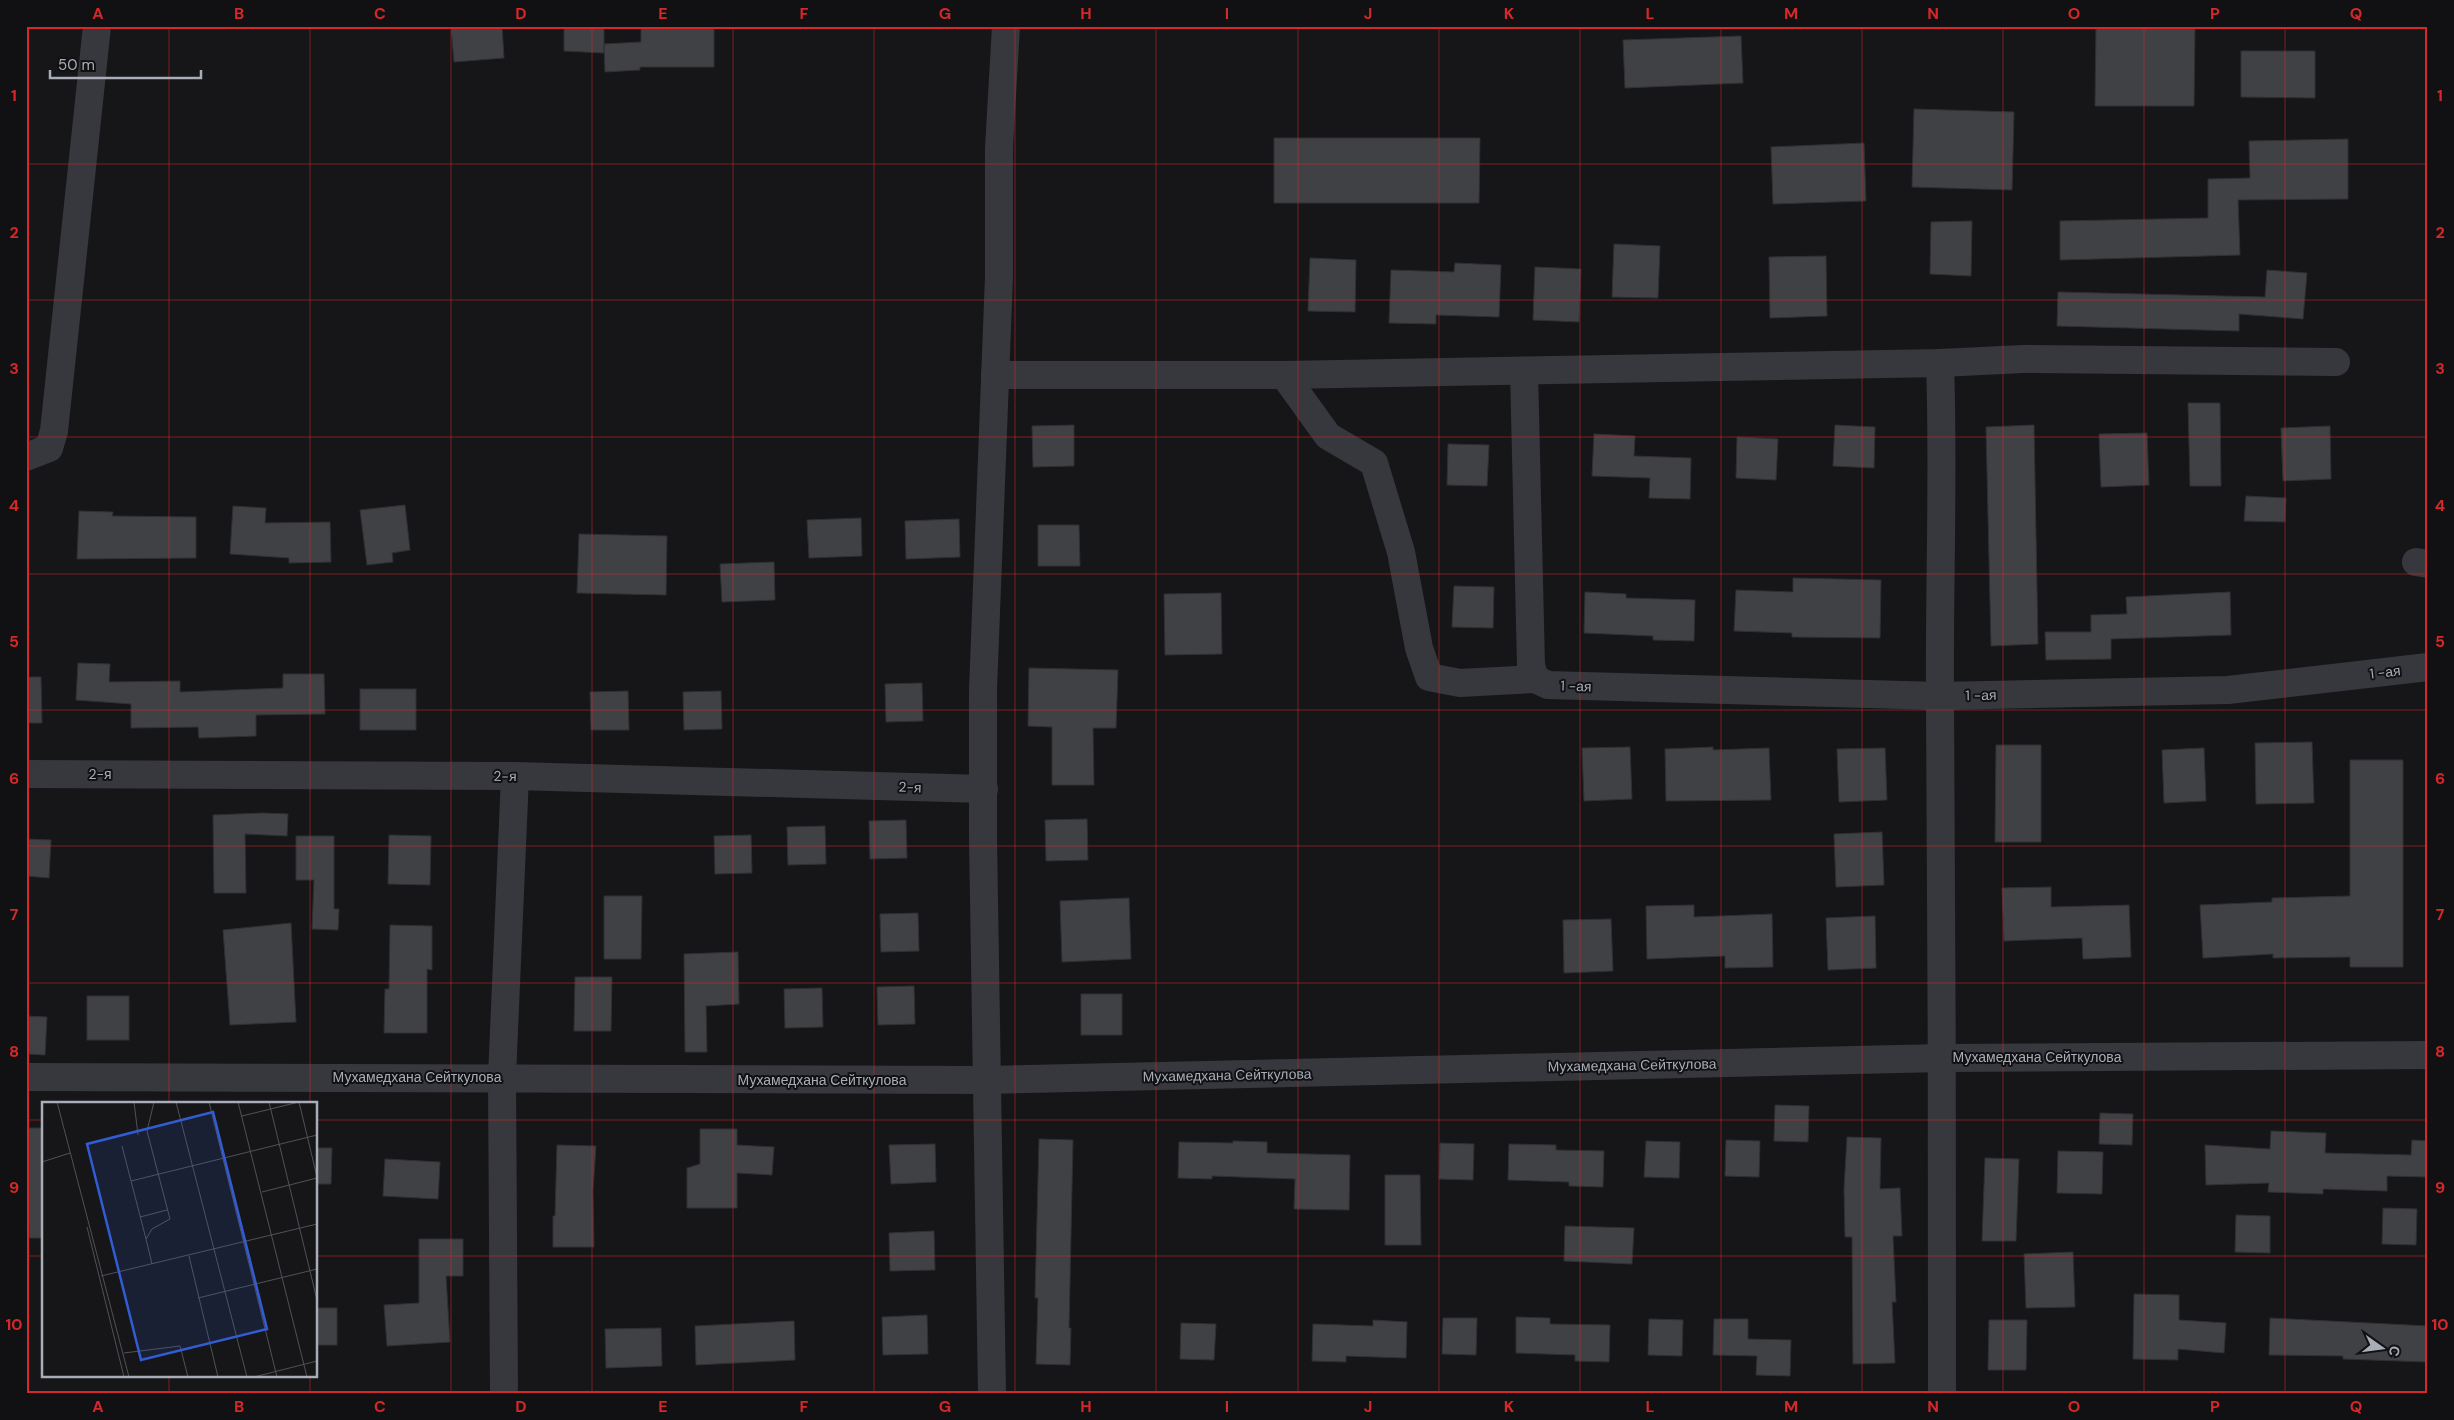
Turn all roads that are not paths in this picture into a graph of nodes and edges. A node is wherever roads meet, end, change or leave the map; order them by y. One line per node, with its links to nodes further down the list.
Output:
1 (96, 26): 8 (street)
2 (1006, 26): 6 (street)
3 (2336, 362): 4 (street)
4 (1940, 363): 5 (street); 11 (street)
5 (1524, 371): 7 (street); 10 (street)
6 (995, 375): 7 (street); 14 (street)
7 (1284, 375): 10 (street, 1 -ая)
8 (26, 457)
9 (2428, 667): 11 (street, 1 -ая)
10 (1535, 679): 11 (street, 1 -ая)
11 (1940, 696): 16 (street)
12 (26, 774): 13 (street, 2-я)
13 (515, 776): 14 (street, 2-я); 18 (street)
14 (984, 790): 19 (street)
15 (2428, 1055): 16 (street, Мухамедхана Сейткулова)
16 (1943, 1058): 19 (street, Мухамедхана Сейткулова); 22 (street)
17 (26, 1077): 18 (street, Мухамедхана Сейткулова)
18 (502, 1077): 19 (street, Мухамедхана Сейткулова); 20 (street)
19 (988, 1080): 21 (street)
20 (504, 1394)
21 (992, 1394)
22 (1942, 1394)

